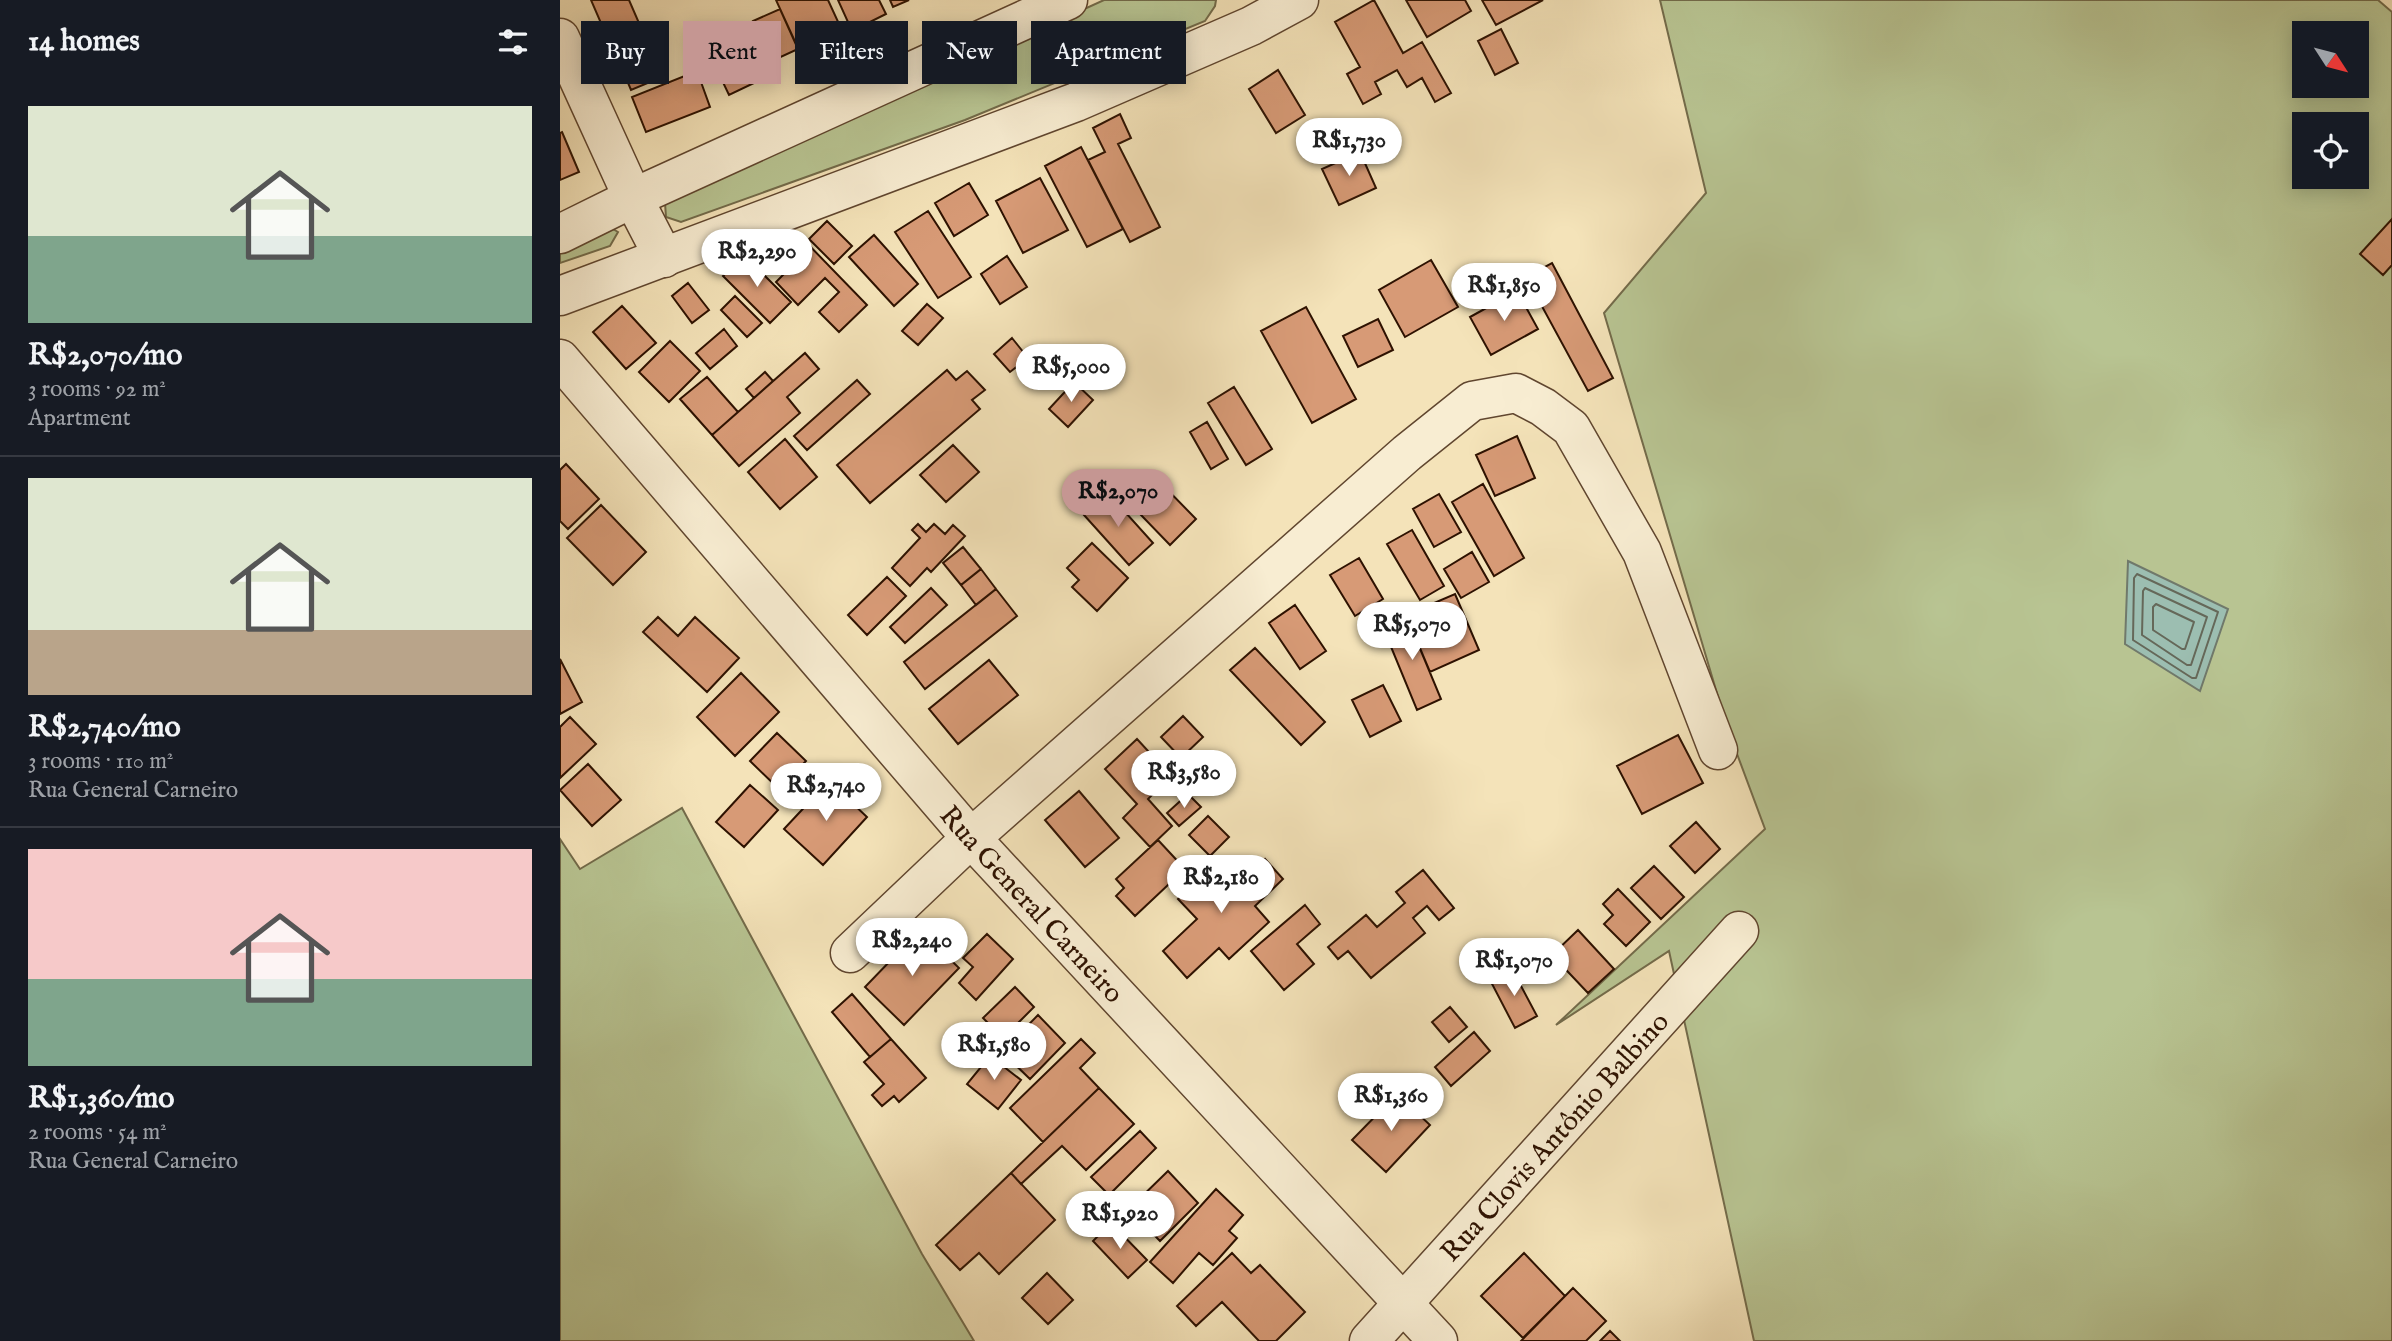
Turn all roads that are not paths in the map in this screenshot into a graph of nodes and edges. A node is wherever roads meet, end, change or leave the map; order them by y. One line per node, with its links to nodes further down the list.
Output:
1 (1068, 0): 5 (street)
2 (1299, 0): 3 (street)
3 (1245, 13): 7 (street)
4 (560, 38): 5 (street)
5 (633, 198): 6 (street); 7 (street)
6 (560, 234)
7 (664, 258): 8 (street)
8 (560, 296)
9 (560, 359): 11 (street, Rua General Carneiro)
10 (1718, 750): 11 (street)
11 (971, 838): 13 (street); 14 (street, Rua General Carneiro)
12 (1739, 931): 14 (street, Rua Clovis Antônio Balbino)
13 (850, 953)
14 (1404, 1304): 15 (street, Rua Clovis Antônio Balbino); 16 (street, Rua General Carneiro)
15 (1369, 1341)
16 (1438, 1341)

